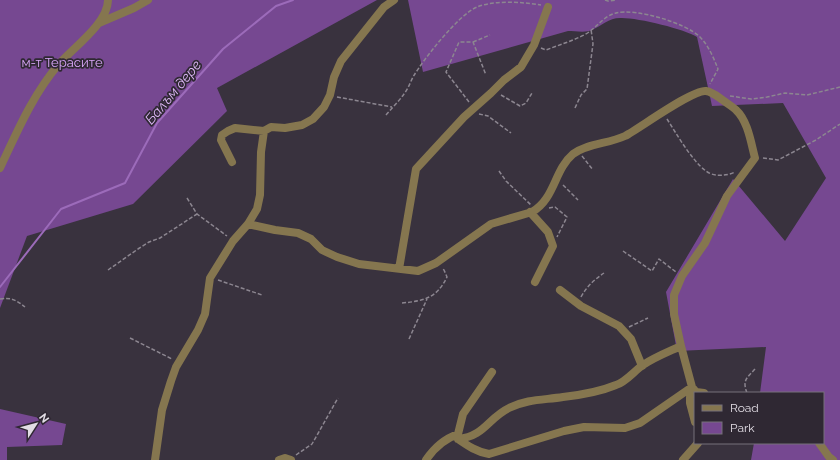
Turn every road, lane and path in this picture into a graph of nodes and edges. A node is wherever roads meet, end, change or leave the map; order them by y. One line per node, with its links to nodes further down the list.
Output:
1 (108, 0): 7 (street)
2 (148, 0): 7 (street)
3 (394, 0): 17 (street)
4 (605, 0): 5 (path)
5 (616, 0)
6 (548, 7): 11 (street); 19 (path)
7 (98, 23): 30 (street)
8 (591, 30): 11 (path); 15 (path); 20 (path)
9 (490, 34): 10 (path)
10 (472, 42): 12 (path); 21 (path)
11 (534, 45): 14 (street)
12 (486, 75)
13 (840, 87): 18 (path)
14 (494, 91): 16 (path); 21 (street)
15 (704, 91): 22 (street); 28 (street)
16 (532, 93)
17 (330, 95): 19 (path); 25 (street)
18 (727, 95)
19 (393, 107): 23 (path)
20 (575, 108)
21 (473, 109): 26 (path); 44 (street)
22 (663, 112): 27 (street); 31 (path)
23 (386, 114)
24 (840, 124): 28 (path)
25 (264, 131): 29 (street); 39 (street)
26 (511, 133)
27 (578, 152): 32 (path); 34 (street)
28 (755, 158): 47 (street)
29 (232, 162)
30 (0, 168)
31 (740, 168)
32 (593, 170)
33 (499, 171): 37 (path)
34 (557, 180): 36 (path); 37 (street)
35 (187, 198): 38 (path)
36 (578, 200)
37 (533, 211): 41 (street); 41 (path); 43 (street)
38 (197, 214): 40 (path); 45 (path)
39 (248, 224): 40 (street); 44 (street)
40 (233, 241): 48 (street)
41 (553, 246): 49 (street)
42 (623, 251): 47 (path)
43 (436, 263): 44 (street); 53 (path)
44 (399, 269)
45 (108, 270)
46 (604, 273): 55 (path)
47 (682, 276): 61 (street)
48 (210, 278): 51 (path); 63 (street)
49 (535, 282)
50 (560, 290): 55 (street)
51 (262, 295)
52 (0, 299): 56 (path)
53 (427, 299): 54 (path); 60 (path)
54 (402, 303)
55 (578, 304): 58 (street)
56 (25, 307)
57 (648, 318): 58 (path)
58 (622, 331): 62 (street)
59 (130, 338): 63 (path)
60 (409, 338)
61 (681, 346): 62 (street); 66 (street)
62 (642, 366): 71 (street)
63 (176, 367): 75 (street)
64 (755, 369): 68 (path)
65 (492, 372): 71 (street)
66 (697, 390): 71 (street)
67 (694, 392): 70 (street)
68 (748, 392)
69 (338, 398): 74 (path)
70 (694, 419)
71 (458, 436): 77 (street)
72 (697, 444): 78 (street)
73 (820, 444): 79 (street)
74 (291, 459): 76 (street)
75 (155, 460)
76 (279, 460)
77 (426, 460)
78 (683, 460)
79 (833, 460)

